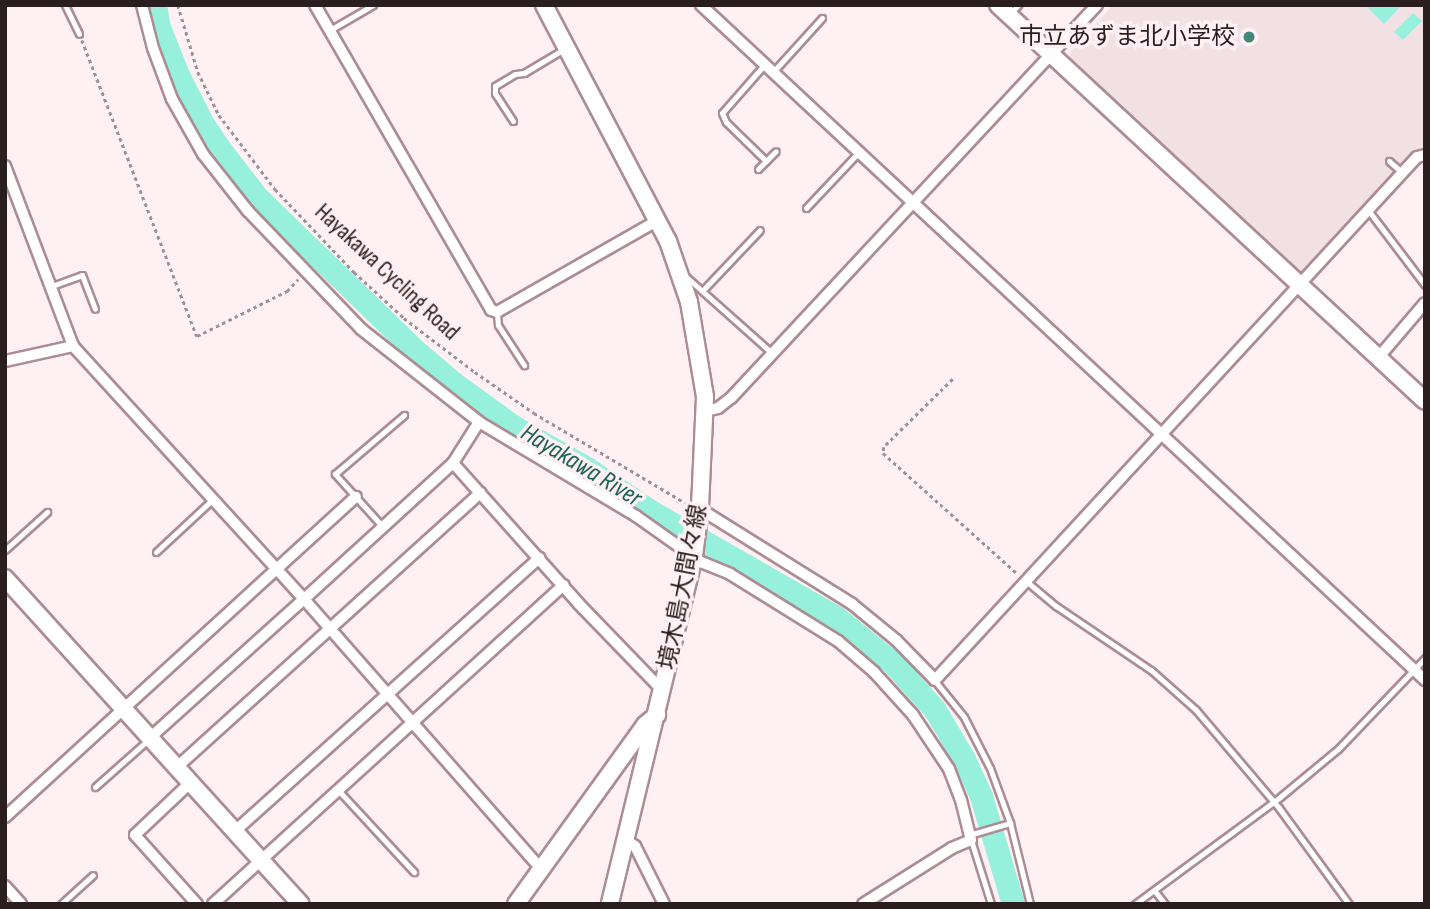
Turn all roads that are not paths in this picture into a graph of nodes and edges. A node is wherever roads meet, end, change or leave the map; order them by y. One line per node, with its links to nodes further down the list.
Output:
1 (65, 5): 11 (lane)
2 (142, 5): 45 (street)
3 (316, 5): 10 (street)
4 (373, 5): 10 (lane)
5 (544, 5): 12 (street, 境木島大間々線)
6 (701, 5): 14 (street)
7 (1097, 5): 13 (street)
8 (1008, 9): 13 (street)
9 (822, 18): 14 (lane)
10 (330, 30): 36 (street)
11 (79, 34)
12 (567, 48): 15 (lane); 27 (street, 境木島大間々線)
13 (1051, 55): 24 (street); 31 (street)
14 (769, 68): 17 (street); 19 (lane)
15 (513, 121)
16 (776, 151): 19 (lane)
17 (859, 152): 24 (street); 25 (lane)
18 (1425, 155): 23 (street)
19 (766, 161): 22 (lane)
20 (1389, 161): 23 (lane)
21 (5, 166): 32 (street)
22 (758, 169)
23 (1403, 173): 26 (street)
24 (913, 204): 38 (street); 46 (street)
25 (806, 208)
26 (1368, 211): 30 (lane); 31 (street)
27 (658, 220): 29 (street, 境木島大間々線); 36 (street)
28 (760, 230): 33 (lane)
29 (680, 273): 33 (lane); 43 (street, 境木島大間々線)
30 (1425, 285)
31 (1299, 286): 39 (street); 46 (street)
32 (49, 287): 35 (lane); 37 (street)
33 (704, 289): 38 (lane)
34 (1425, 303): 39 (street)
35 (94, 309)
36 (497, 312): 41 (lane)
37 (74, 346): 40 (street); 50 (street)
38 (773, 354): 43 (street)
39 (1378, 358): 42 (street)
40 (5, 361)
41 (524, 365)
42 (1425, 401)
43 (705, 411): 51 (street, 境木島大間々線)
44 (404, 415): 49 (lane)
45 (479, 422): 47 (street); 56 (street)
46 (1162, 433): 60 (street); 65 (street)
47 (453, 463): 48 (street); 53 (street)
48 (480, 493): 57 (street); 63 (street)
49 (356, 497): 53 (lane); 58 (street)
50 (213, 499): 55 (lane); 58 (street)
51 (698, 510): 56 (street, 境木島大間々線); 66 (street)
52 (47, 512): 54 (lane)
53 (383, 527): 62 (street)
54 (5, 550)
55 (156, 552)
56 (695, 553): 68 (street, 境木島大間々線); 82 (street)
57 (539, 558): 61 (street); 69 (street)
58 (276, 569): 62 (street); 70 (street)
59 (5, 578): 70 (street)
60 (1026, 581): 66 (street); 78 (lane)
61 (563, 585): 68 (street); 72 (street)
62 (304, 599): 63 (street); 73 (street)
63 (330, 628): 69 (street); 74 (street)
64 (1425, 658): 65 (lane)
65 (1415, 671): 67 (street); 78 (lane)
66 (934, 680): 80 (lane)
67 (1425, 680)
68 (663, 691): 71 (street, 境木島大間々線)
69 (388, 693): 72 (street); 81 (street)
70 (126, 710): 73 (street); 79 (street)
71 (657, 715): 83 (street, 境木島大間々線); 85 (street)
72 (413, 722): 77 (street); 85 (street)
73 (151, 737): 74 (street); 76 (lane)
74 (177, 766): 75 (street)
75 (191, 782): 81 (street); 92 (street)
76 (95, 788)
77 (338, 790): 84 (street); 86 (lane)
78 (1274, 802): 89 (lane); 103 (lane)
79 (5, 817)
80 (1007, 824): 82 (lane); 100 (lane)
81 (235, 831): 84 (street)
82 (972, 836): 98 (street); 99 (lane)
83 (626, 840): 96 (street, 境木島大間々線); 97 (street)
84 (261, 860): 93 (street); 94 (street)
85 (541, 869): 95 (street)
86 (414, 872)
87 (93, 875): 91 (lane)
88 (5, 886): 90 (street)
89 (1154, 890): 101 (lane); 102 (lane)
90 (21, 904)
91 (61, 904)
92 (197, 904)
93 (213, 904)
94 (301, 904)
95 (516, 904)
96 (610, 904)
97 (663, 904)
98 (863, 904)
99 (991, 904)
100 (1030, 904)
101 (1135, 904)
102 (1165, 904)
103 (1349, 904)

